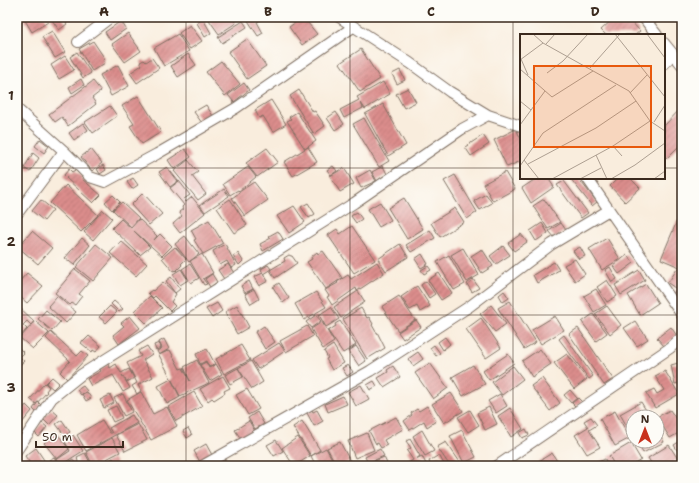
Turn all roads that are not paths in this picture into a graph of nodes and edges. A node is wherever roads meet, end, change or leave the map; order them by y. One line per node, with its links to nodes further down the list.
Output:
1 (111, 17): 6 (street)
2 (339, 17): 4 (street)
3 (643, 17): 5 (street)
4 (353, 27): 12 (street); 14 (street)
5 (656, 34)
6 (78, 42)
7 (665, 44): 8 (street)
8 (673, 54): 9 (street); 10 (street)
9 (665, 63)
10 (682, 65)
11 (17, 110): 14 (street)
12 (488, 115): 13 (street); 20 (street)
13 (520, 126)
14 (64, 151): 17 (street)
15 (588, 179): 16 (street)
16 (609, 210): 18 (street); 21 (street)
17 (17, 214)
18 (682, 315)
19 (682, 337): 22 (street)
20 (17, 450)
21 (202, 466)
22 (497, 466)

